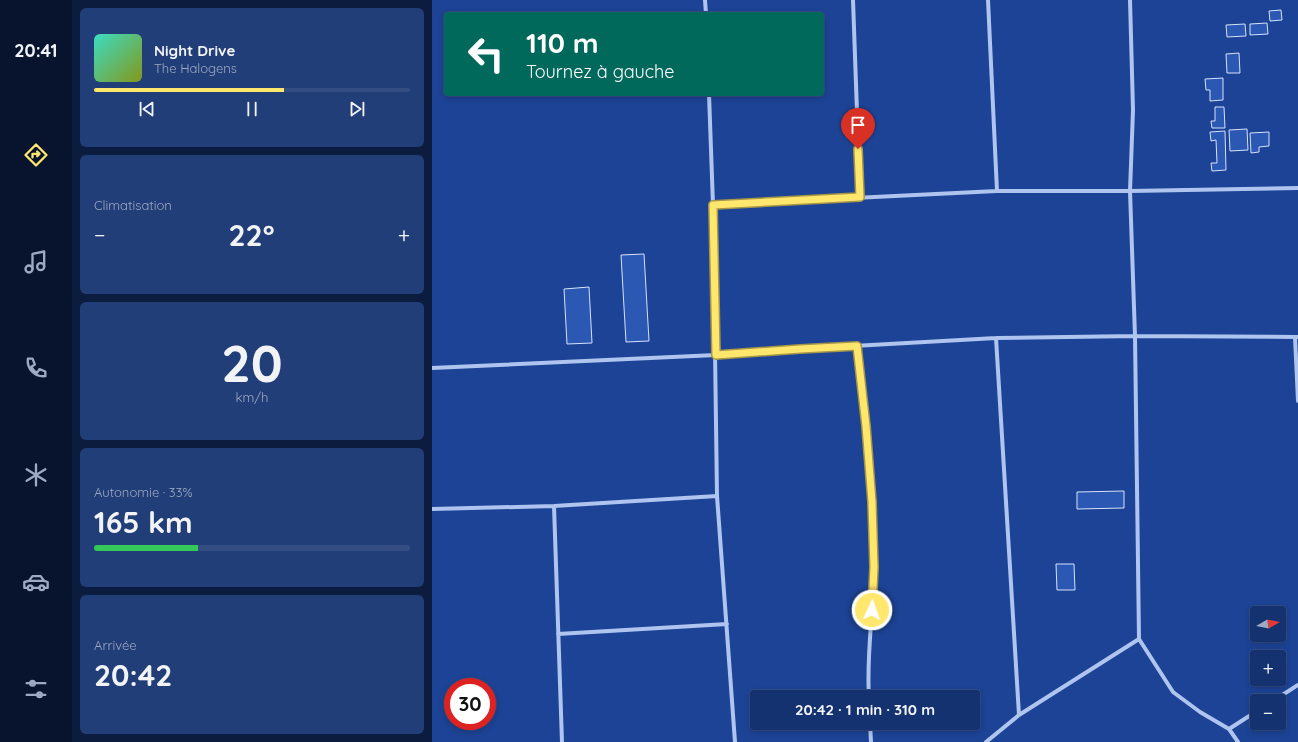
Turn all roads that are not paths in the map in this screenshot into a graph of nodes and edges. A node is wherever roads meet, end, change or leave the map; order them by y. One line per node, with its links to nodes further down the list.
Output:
1 (705, 0): 5 (street)
2 (853, 0): 10 (street)
3 (988, 0): 8 (street)
4 (1130, 0): 9 (street)
5 (706, 12)
6 (709, 96): 11 (street)
7 (1298, 188): 9 (street)
8 (997, 191): 9 (street); 10 (street)
9 (1130, 191): 12 (street)
10 (860, 197): 11 (street)
11 (713, 205): 16 (street)
12 (1135, 336): 13 (street); 14 (street); 24 (street)
13 (1297, 337): 18 (street)
14 (996, 338): 15 (street); 28 (street)
15 (857, 346): 16 (street); 26 (street)
16 (716, 355): 17 (street); 19 (street)
17 (432, 368)
18 (1298, 401)
19 (717, 496): 20 (street); 22 (street)
20 (554, 506): 21 (street); 23 (street)
21 (432, 509)
22 (727, 624): 23 (street); 33 (street)
23 (558, 634): 32 (street)
24 (1139, 639): 28 (street); 30 (street)
25 (1298, 685): 27 (street)
26 (869, 690)
27 (1284, 694)
28 (1019, 715): 35 (street)
29 (1250, 716): 30 (street)
30 (1229, 729): 36 (street)
31 (870, 730): 34 (street)
32 (562, 742)
33 (735, 742)
34 (871, 742)
35 (986, 742)
36 (1238, 742)

